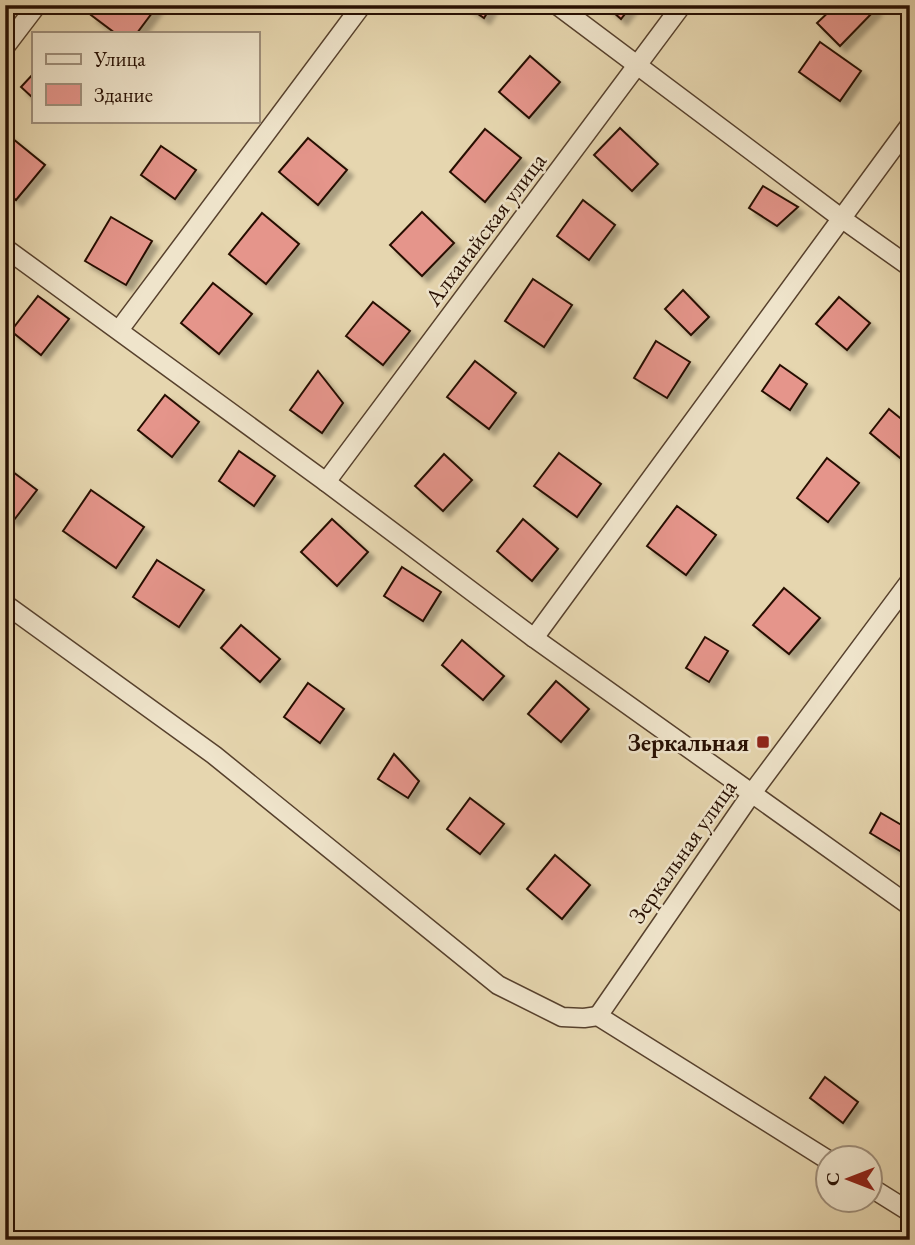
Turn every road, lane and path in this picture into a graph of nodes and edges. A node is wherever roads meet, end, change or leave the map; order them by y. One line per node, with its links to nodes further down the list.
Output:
1 (37, 5): 5 (street)
2 (362, 5): 11 (street)
3 (557, 5): 6 (street)
4 (682, 5): 6 (street, Алханайская улица)
5 (5, 47)
6 (638, 66): 8 (street); 12 (street, Алханайская улица)
7 (910, 125): 8 (street)
8 (841, 218): 10 (street); 15 (street)
9 (5, 248): 11 (street)
10 (910, 267)
11 (119, 330): 12 (street)
12 (326, 482): 15 (street)
13 (910, 581): 16 (street, Зеркальная улица)
14 (5, 604): 18 (street)
15 (534, 638): 16 (street)
16 (752, 793): 17 (street); 18 (street, Зеркальная улица)
17 (910, 906)
18 (598, 1016): 19 (street)
19 (814, 1151)
20 (884, 1196): 21 (street)
21 (910, 1212)

